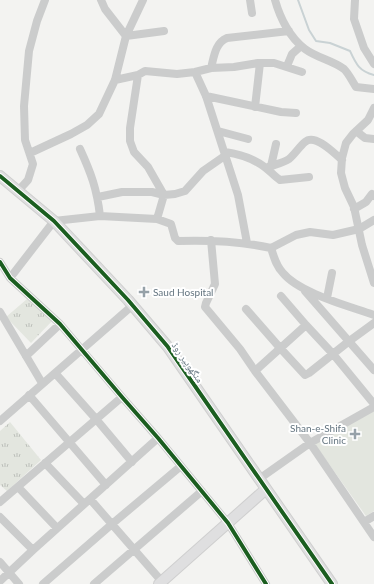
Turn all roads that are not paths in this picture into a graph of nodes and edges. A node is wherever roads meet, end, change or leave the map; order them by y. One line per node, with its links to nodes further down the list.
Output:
1 (45, 0): 31 (street)
2 (101, 0): 10 (street)
3 (144, 0): 10 (street)
4 (250, 0): 7 (street)
5 (275, 0): 9 (street)
6 (355, 0): 13 (street)
7 (252, 12)
8 (164, 31): 10 (street)
9 (289, 31): 11 (street); 15 (street)
10 (126, 36): 19 (street)
11 (301, 46): 14 (street); 20 (street)
12 (260, 63): 14 (street); 15 (street); 22 (street)
13 (374, 64)
14 (287, 66): 17 (street)
15 (211, 68): 16 (street)
16 (195, 72): 18 (street); 21 (street)
17 (302, 72)
18 (138, 75): 19 (street); 38 (street)
19 (115, 80): 31 (street)
20 (374, 89)
21 (206, 96): 22 (street); 25 (street)
22 (254, 107): 24 (street)
23 (374, 108): 26 (street)
24 (296, 113)
25 (218, 131): 27 (street); 32 (street)
26 (356, 131): 28 (street); 33 (street)
27 (248, 139)
28 (374, 139)
29 (276, 144): 34 (street)
30 (80, 149): 40 (street)
31 (30, 153): 37 (street)
32 (225, 154): 34 (street); 38 (street); 48 (street)
33 (342, 160): 34 (street); 41 (street)
34 (268, 167): 36 (street)
35 (0, 176): 37 (main road, منگھوپیر روڈ)
36 (309, 177)
37 (18, 191): 45 (main road, منگھوپیر روڈ)
38 (164, 195): 40 (street); 43 (street)
39 (374, 196): 41 (street)
40 (98, 197): 42 (street)
41 (354, 209): 46 (street)
42 (100, 216): 43 (street); 45 (street)
43 (157, 219): 47 (street)
44 (374, 220): 46 (street)
45 (54, 221): 52 (street); 57 (main road, منگھوپیر روڈ)
46 (359, 229): 49 (street); 53 (street)
47 (211, 240): 48 (street); 70 (street)
48 (246, 243): 49 (street)
49 (271, 248): 54 (street)
50 (0, 262): 52 (street)
51 (332, 273): 56 (street)
52 (10, 278): 62 (street)
53 (374, 283)
54 (303, 289): 56 (street); 64 (street)
55 (281, 296): 63 (street)
56 (327, 298): 60 (street)
57 (133, 305): 65 (street); 85 (main road, منگھوپیر روڈ)
58 (246, 309): 66 (street)
59 (0, 313): 68 (street)
60 (374, 315)
61 (374, 323): 64 (street)
62 (60, 324): 65 (street); 68 (street)
63 (306, 325): 66 (street); 67 (street)
64 (348, 342): 67 (street); 69 (street)
65 (83, 349): 71 (street); 74 (street)
66 (281, 349): 67 (street); 70 (street)
67 (333, 354): 75 (street)
68 (26, 356): 72 (street)
69 (374, 370)
70 (254, 371): 81 (street)
71 (55, 373): 72 (street); 78 (street)
72 (42, 383): 73 (street)
73 (29, 395): 77 (street); 80 (street)
74 (122, 397): 78 (street); 79 (street)
75 (374, 404)
76 (374, 407): 81 (street)
77 (1, 416)
78 (96, 419): 80 (street); 82 (street)
79 (158, 438): 82 (street); 84 (street)
80 (69, 442): 83 (street); 86 (street)
81 (310, 442): 85 (street); 94 (street)
82 (132, 462): 86 (street)
83 (45, 463): 87 (street); 91 (street)
84 (181, 466): 89 (street); 96 (street)
85 (259, 479): 88 (main road, منگھوپیر روڈ)
86 (106, 485): 91 (street)
87 (18, 487): 90 (street); 97 (street)
88 (266, 489): 95 (main road); 109 (main road, منگھوپیر روڈ)
89 (202, 491): 95 (street); 99 (street)
90 (0, 502)
91 (87, 502): 96 (street); 97 (street)
92 (374, 516): 94 (street)
93 (0, 517): 100 (street)
94 (364, 522): 98 (street)
95 (228, 523): 104 (main road); 108 (street)
96 (112, 524): 99 (street); 106 (street)
97 (57, 528): 100 (street)
98 (374, 537)
99 (134, 549): 104 (street); 107 (street)
100 (33, 550): 102 (street)
101 (0, 562): 102 (street)
102 (9, 573): 103 (street); 105 (street)
103 (0, 581)
104 (162, 583)
105 (18, 584)
106 (43, 584)
107 (94, 584)
108 (266, 584)
109 (332, 584)

